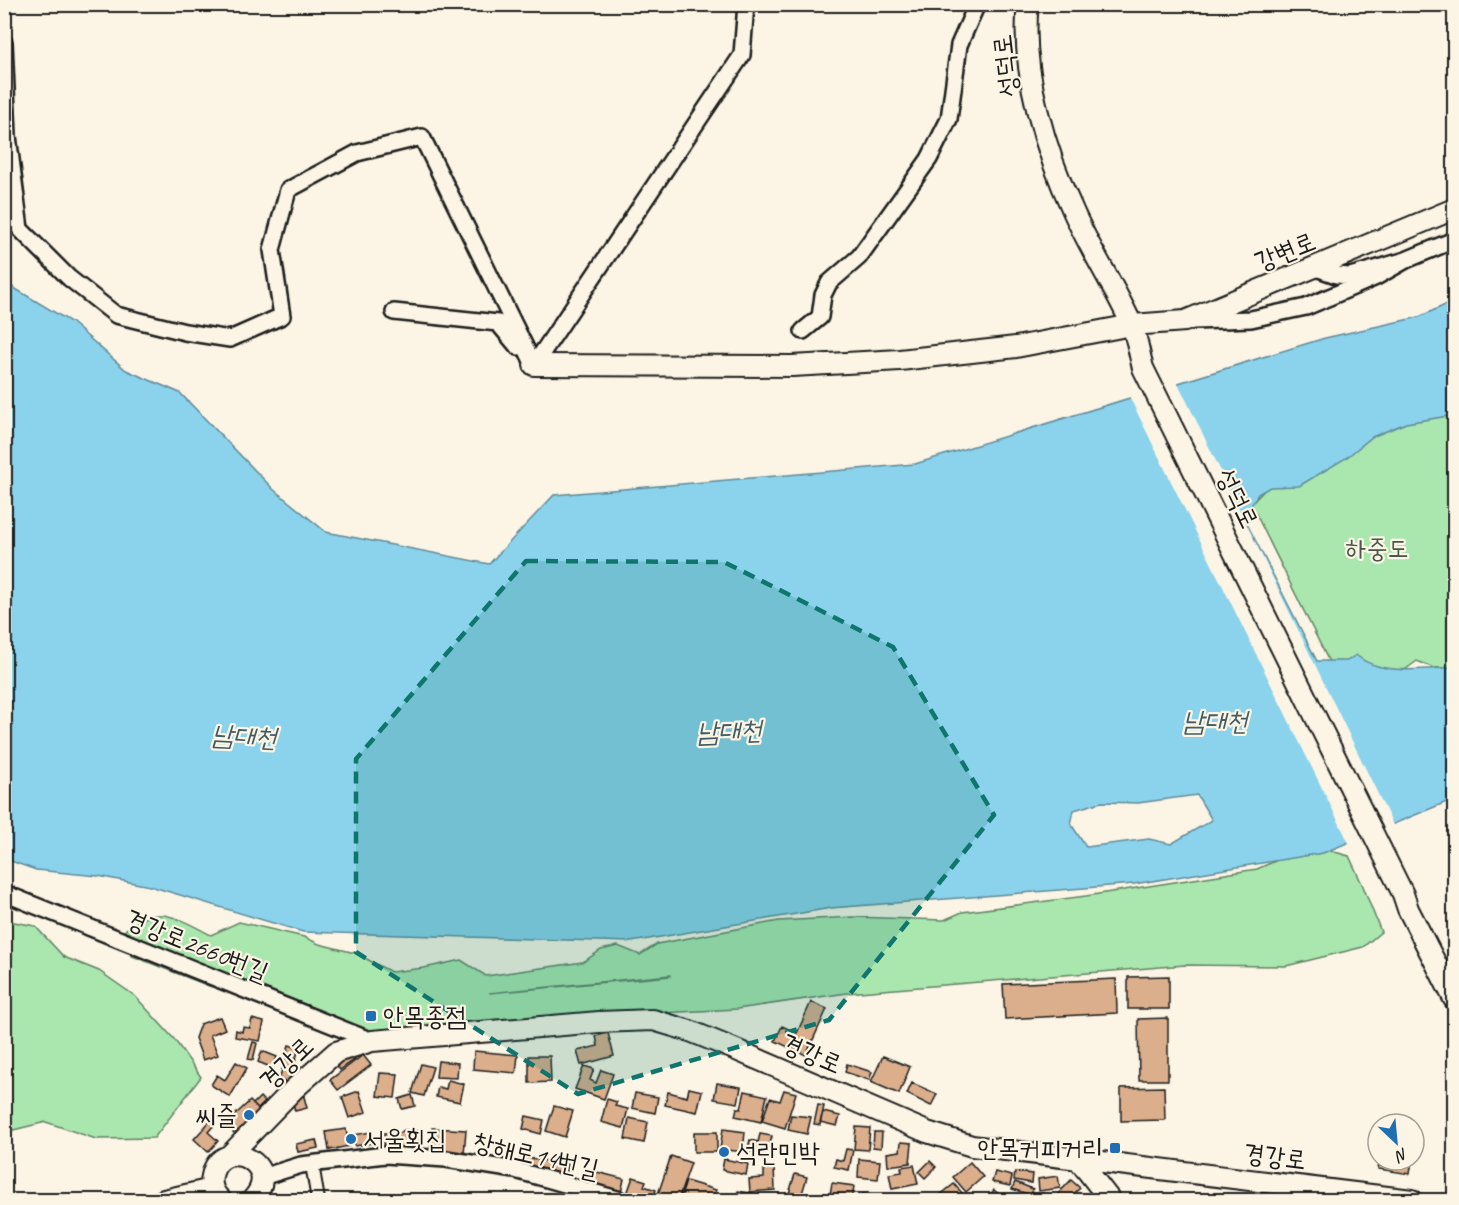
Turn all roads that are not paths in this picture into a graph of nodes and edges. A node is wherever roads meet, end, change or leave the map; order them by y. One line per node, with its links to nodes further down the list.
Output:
1 (746, 4): 13 (street)
2 (977, 4): 12 (street)
3 (1028, 4): 11 (street, 성덕로)
4 (4, 42): 13 (street)
5 (1455, 209): 8 (street, 강변로)
6 (1455, 240): 7 (street)
7 (1406, 260): 8 (street); 10 (street)
8 (1316, 268): 10 (street, 강변로)
9 (394, 312): 13 (street)
10 (1185, 321): 11 (street, 강변로)
11 (1132, 326): 13 (street, 강변로); 15 (street, 성덕로)
12 (803, 331)
13 (534, 365)
14 (4, 893): 16 (street, 경강로2660번길)
15 (1455, 999)
16 (372, 1041): 17 (street, 경강로); 18 (street, 경강로)
17 (229, 1156): 20 (street); 21 (street, 경강로)
18 (1078, 1159): 26 (street); 27 (street, 경강로)
19 (312, 1164): 20 (street, 창해로14번길); 24 (street); 25 (street, 창해로14번길)
20 (262, 1176): 23 (street)
21 (217, 1195): 22 (street)
22 (164, 1200)
23 (252, 1200)
24 (318, 1200)
25 (621, 1200)
26 (1110, 1200)
27 (1412, 1200)

